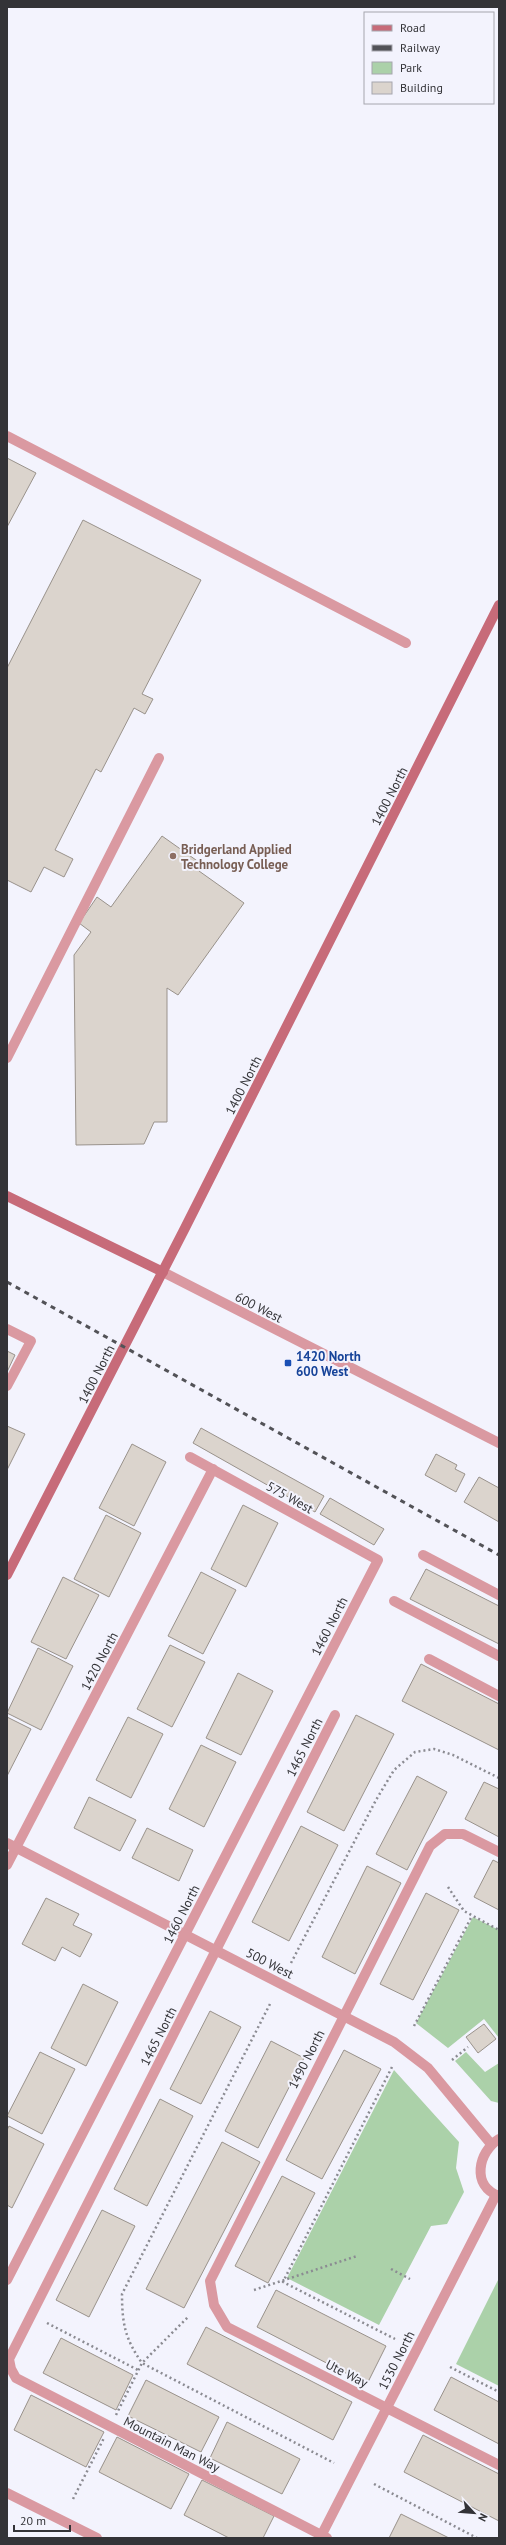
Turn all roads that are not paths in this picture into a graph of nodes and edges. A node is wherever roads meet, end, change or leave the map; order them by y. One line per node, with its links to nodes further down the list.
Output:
1 (7, 436): 3 (street)
2 (499, 606): 7 (main road, 1400 North)
3 (406, 643)
4 (159, 758): 5 (street)
5 (7, 1058)
6 (7, 1196): 7 (main road, 600 West)
7 (163, 1272): 10 (street, 600 West); 15 (main road, 1400 North)
8 (7, 1330): 9 (street)
9 (7, 1386)
10 (499, 1443)
11 (190, 1457): 12 (street, 575 West)
12 (213, 1469): 14 (street, 575 West); 22 (street, 1420 North)
13 (422, 1555): 16 (street)
14 (378, 1560): 25 (street, 1460 North)
15 (7, 1576)
16 (499, 1595)
17 (394, 1601): 18 (street)
18 (499, 1656)
19 (429, 1660): 20 (street)
20 (499, 1696)
21 (335, 1715): 26 (street, 1465 North)
22 (12, 1845): 24 (street, 1420 North); 25 (street, 500 West)
23 (499, 1852): 27 (street, 1490 North)
24 (7, 1865)
25 (185, 1934): 26 (street, 500 West); 30 (street, 1460 North)
26 (216, 1950): 27 (street, 500 West); 32 (street, 1465 North)
27 (343, 2015): 28 (street, 500 West); 31 (street, 1490 North)
28 (495, 2141): 29 (street)
29 (497, 2195): 33 (street, 1530 North)
30 (7, 2280)
31 (214, 2305): 33 (street, Ute Way)
32 (10, 2369): 36 (street, Mountain Man Way)
33 (387, 2407): 34 (street, Ute Way); 36 (street, 1530 North)
34 (499, 2465)
35 (7, 2493): 37 (street)
36 (323, 2537)
37 (97, 2538)

